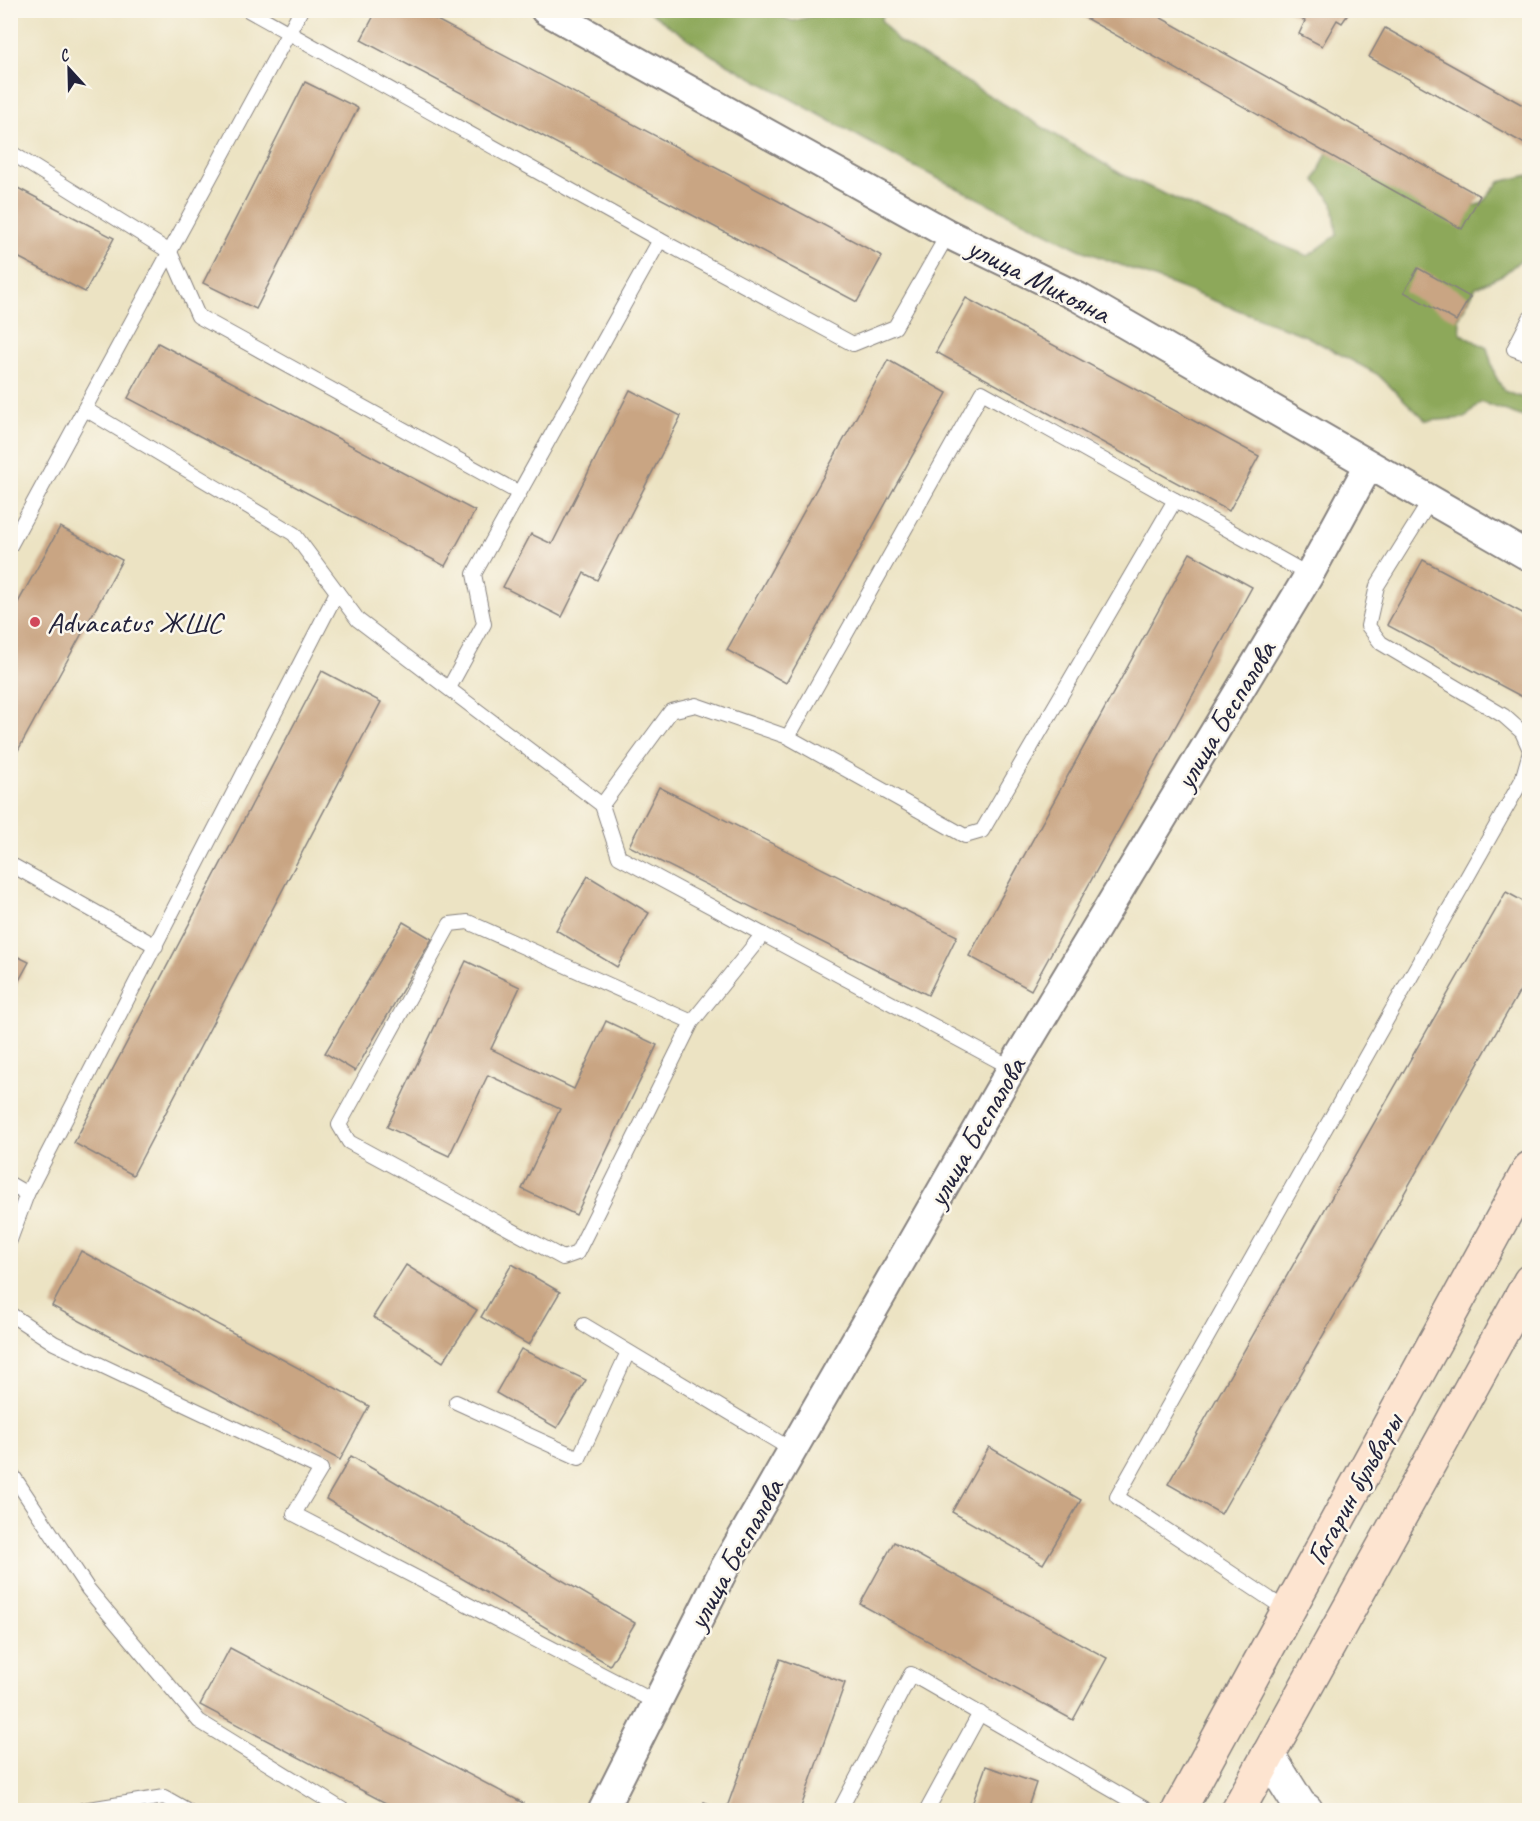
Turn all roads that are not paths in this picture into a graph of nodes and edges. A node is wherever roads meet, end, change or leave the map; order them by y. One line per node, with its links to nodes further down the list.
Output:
1 (248, 10): 4 (lane)
2 (301, 10): 4 (lane)
3 (545, 10): 6 (street, улица Микояна)
4 (289, 33): 7 (lane); 8 (lane)
5 (10, 152): 8 (lane)
6 (948, 234): 7 (lane); 12 (street, улица Микояна)
7 (660, 240): 13 (lane)
8 (170, 252): 11 (lane); 13 (lane)
9 (1530, 318): 10 (lane)
10 (1530, 355)
11 (85, 409): 16 (lane); 19 (lane)
12 (1369, 465): 15 (street, улица Микояна); 18 (street, улица Беспалова)
13 (519, 493): 20 (lane)
14 (1175, 500): 18 (lane); 21 (lane); 21 (lane)
15 (1430, 501): 17 (street, улица Микояна); 22 (lane)
16 (10, 546)
17 (1530, 557)
18 (1309, 575): 28 (street, улица Беспалова)
19 (338, 592): 20 (lane); 26 (lane)
20 (448, 688): 23 (lane)
21 (788, 737): 23 (lane)
22 (1530, 751): 40 (lane)
23 (602, 805): 25 (lane)
24 (10, 864): 26 (lane)
25 (763, 934): 27 (lane); 28 (lane)
26 (156, 946): 31 (lane)
27 (692, 1022): 27 (lane)
28 (1012, 1068): 38 (street, улица Беспалова)
29 (1530, 1168): 40 (main road, Гагарин бульвары)
30 (10, 1184): 31 (lane)
31 (27, 1194): 32 (lane)
32 (10, 1240)
33 (1530, 1281): 43 (main road, Гагарин бульвары)
34 (10, 1314): 41 (lane)
35 (584, 1325): 36 (lane)
36 (628, 1352): 37 (lane); 38 (lane)
37 (456, 1402)
38 (792, 1450): 41 (street, улица Беспалова)
39 (10, 1471): 46 (lane)
40 (1288, 1611): 51 (main road, Гагарин бульвары)
41 (657, 1703): 47 (street, улица Беспалова)
42 (980, 1713): 48 (lane); 49 (lane); 50 (lane)
43 (1268, 1755): 52 (main road, Гагарин бульвары); 53 (street)
44 (82, 1810): 45 (lane)
45 (188, 1810)
46 (343, 1810)
47 (603, 1810)
48 (840, 1810)
49 (927, 1810)
50 (1147, 1810)
51 (1182, 1810)
52 (1238, 1810)
53 (1306, 1810)

